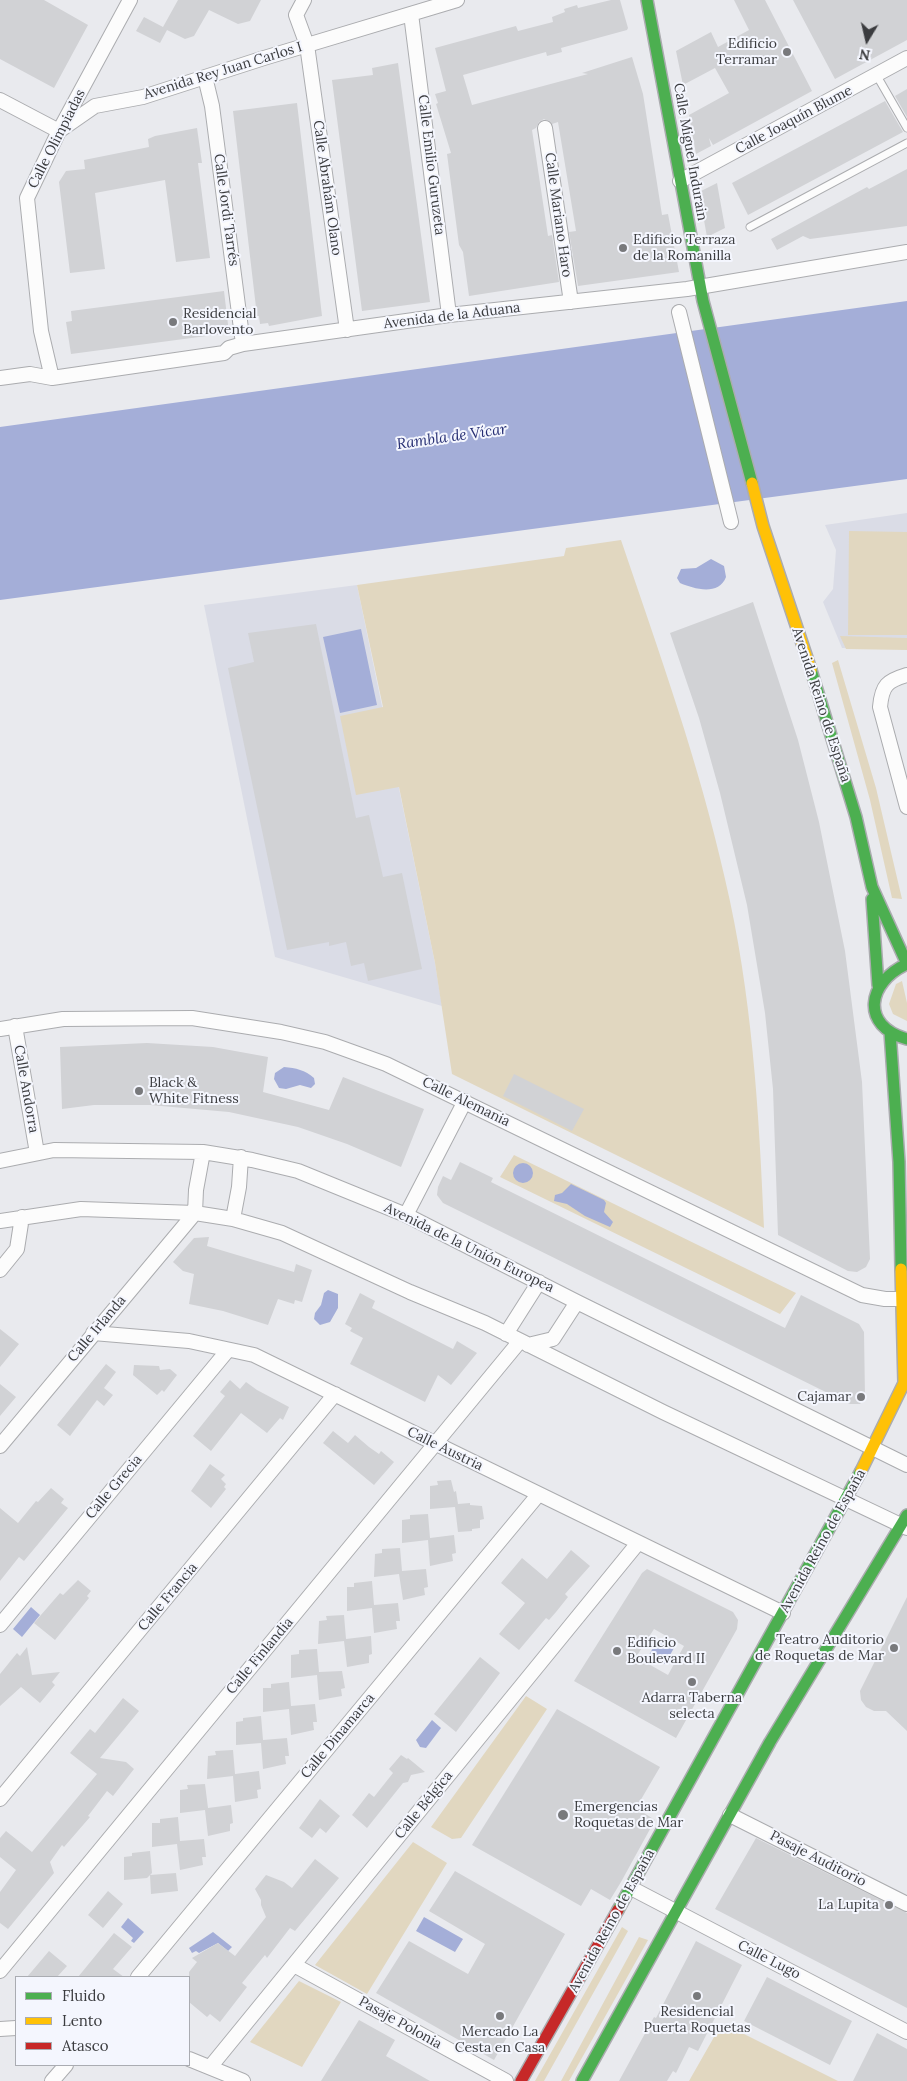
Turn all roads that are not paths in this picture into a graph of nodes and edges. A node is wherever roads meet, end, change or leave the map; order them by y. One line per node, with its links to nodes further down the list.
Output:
1 (130, 0): 13 (street, Calle Olimpiadas)
2 (304, 0): 6 (street, Calle Abrahám Olano)
3 (457, 0): 5 (street, Avenida Rey Juan Carlos I)
4 (647, 0): 15 (street, Calle Miguel Indurain)
5 (411, 14): 6 (street, Avenida Rey Juan Carlos I); 22 (street, Calle Emilio Guruzeta)
6 (307, 45): 9 (street, Avenida Rey Juan Carlos I); 23 (street, Calle Abrahám Olano)
7 (907, 58): 8 (street, Calle Joaquín Blume)
8 (876, 76): 12 (lane); 15 (street, Calle Joaquín Blume)
9 (205, 77): 13 (street, Avenida Rey Juan Carlos I); 24 (street, Calle Jordi Tarrés)
10 (0, 100): 13 (street)
11 (545, 128): 19 (street, Calle Mariano Haro)
12 (907, 128)
13 (59, 131): 26 (street, Calle Olimpiadas)
14 (907, 143): 16 (lane)
15 (680, 181): 18 (street, Calle Miguel Indurain)
16 (750, 227)
17 (907, 252): 18 (street, Avenida de la Aduana)
18 (700, 286): 19 (street, Avenida de la Aduana); 20 (street, Calle Miguel Indurain)
19 (571, 302): 22 (street, Avenida de la Aduana)
20 (705, 309): 30 (street, Avenida Reino de España)
21 (679, 312): 27 (street)
22 (449, 315): 23 (street, Avenida de la Aduana)
23 (347, 330): 24 (street, Avenida de la Aduana)
24 (244, 344): 26 (street, Avenida de la Aduana)
25 (0, 378): 26 (street, Avenida de la Aduana)
26 (52, 378)
27 (731, 522)
28 (907, 675): 29 (street)
29 (907, 807)
30 (872, 887): 31 (street, Avenida Reino de España); 32 (street, Avenida Reino de España)
31 (907, 964): 32 (street)
32 (878, 985): 35 (street, Avenida Reino de España)
33 (15, 1026): 34 (street, Calle Alemania); 37 (street, Calle Alemania); 39 (street, Calle Andorra)
34 (0, 1029)
35 (890, 1032): 36 (street); 49 (street, Avenida Reino de España)
36 (907, 1039)
37 (464, 1101): 43 (street); 49 (street, Calle Alemania)
38 (203, 1152): 39 (street, Avenida de la Unión Europea); 40 (street, Avenida de la Unión Europea); 42 (street)
39 (38, 1153): 41 (street, Avenida de la Unión Europea)
40 (241, 1158): 43 (street, Avenida de la Unión Europea); 45 (street)
41 (0, 1161)
42 (195, 1214): 44 (street); 45 (street); 51 (street, Calle Irlanda)
43 (406, 1214): 48 (street, Avenida de la Unión Europea)
44 (22, 1217): 46 (street); 47 (street)
45 (233, 1219): 52 (street)
46 (0, 1221)
47 (0, 1270)
48 (539, 1282): 50 (street, Avenida de la Unión Europea); 52 (street)
49 (903, 1299): 58 (street, Avenida Reino de España)
50 (577, 1302): 53 (street); 58 (street, Avenida de la Unión Europea)
51 (93, 1333): 54 (street, Calle Austria); 57 (street, Calle Irlanda)
52 (506, 1334): 53 (street)
53 (524, 1343): 56 (street, Calle Finlandia); 61 (street)
54 (228, 1350): 55 (street, Calle Austria); 65 (street, Calle Grecia)
55 (335, 1394): 56 (street, Calle Austria); 66 (street, Calle Francia)
56 (436, 1444): 60 (street, Calle Austria); 72 (street, Calle Finlandia)
57 (0, 1446)
58 (874, 1448): 59 (street, Avenida de la Unión Europea); 61 (street, Avenida Reino de España)
59 (907, 1465)
60 (538, 1495): 63 (street, Calle Austria); 73 (street, Calle Dinamarca)
61 (847, 1499): 62 (street); 64 (street, Avenida Reino de España)
62 (905, 1523): 67 (street)
63 (638, 1543): 64 (street, Calle Austria); 71 (street, Calle Bélgica)
64 (783, 1613): 68 (street, Avenida Reino de España)
65 (0, 1625)
66 (0, 1799)
67 (730, 1815): 69 (street, Pasaje Auditorio); 70 (street)
68 (631, 1888): 70 (street, Calle Lugo); 83 (street, Avenida Reino de España)
69 (907, 1904)
70 (676, 1912): 76 (street, Calle Lugo); 84 (street)
71 (294, 1965): 79 (street, Calle Bélgica); 82 (street, Pasaje Polonia)
72 (0, 1971)
73 (139, 1976)
74 (15, 2028): 75 (street)
75 (0, 2029)
76 (907, 2032)
77 (190, 2059): 79 (street)
78 (65, 2066): 80 (street)
79 (210, 2066): 81 (street)
80 (52, 2081)
81 (243, 2081)
82 (506, 2081)
83 (521, 2081)
84 (582, 2081)

